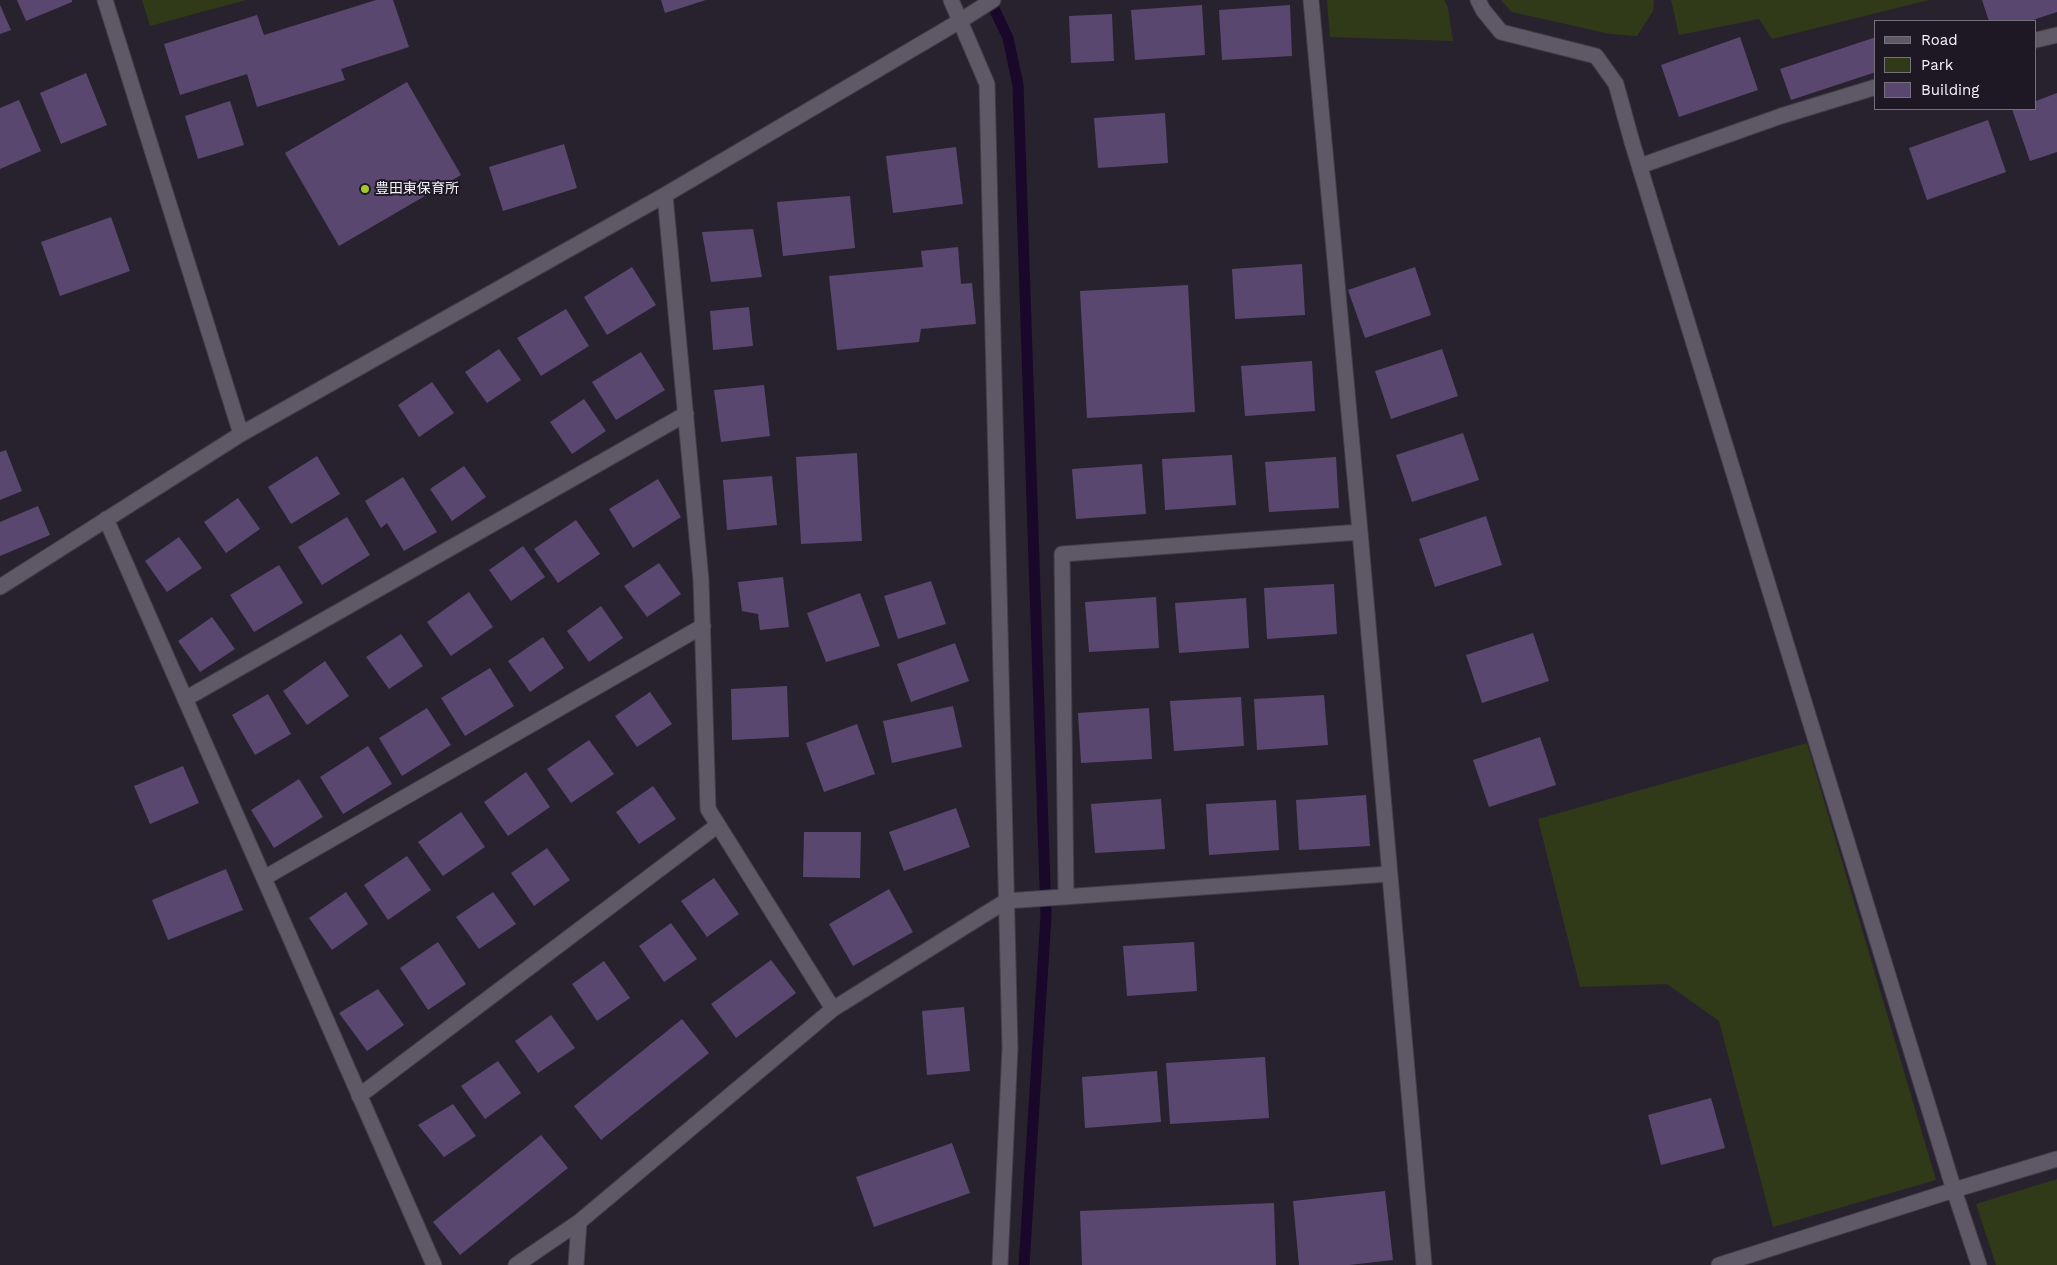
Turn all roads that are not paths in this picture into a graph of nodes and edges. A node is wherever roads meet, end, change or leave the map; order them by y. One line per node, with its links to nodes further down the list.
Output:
1 (105, 0): 13 (street)
2 (951, 0): 6 (street)
3 (993, 0): 6 (street)
4 (1312, 0): 15 (street)
5 (1478, 0): 10 (street)
6 (960, 21): 11 (street); 23 (street)
7 (2057, 35): 8 (street)
8 (2037, 40)
9 (1874, 88): 10 (street)
10 (1640, 166): 27 (street)
11 (665, 195): 12 (street); 13 (street)
12 (686, 414): 17 (street); 18 (street)
13 (241, 434): 14 (street)
14 (106, 519): 16 (street); 18 (street)
15 (1360, 532): 20 (street); 22 (street)
16 (0, 586)
17 (703, 626): 19 (street); 21 (street)
18 (185, 699): 21 (street)
19 (718, 825): 24 (street); 25 (street)
20 (1389, 874): 22 (street); 33 (street)
21 (264, 878): 25 (street)
22 (1066, 897): 23 (street)
23 (1006, 901): 24 (street); 32 (street)
24 (833, 1009): 28 (street)
25 (359, 1096): 29 (street)
26 (2057, 1159): 27 (street)
27 (1954, 1190): 34 (street); 35 (street)
28 (579, 1222): 30 (street); 31 (street)
29 (434, 1265)
30 (516, 1265)
31 (576, 1265)
32 (1000, 1265)
33 (1424, 1265)
34 (1719, 1265)
35 (1979, 1265)

